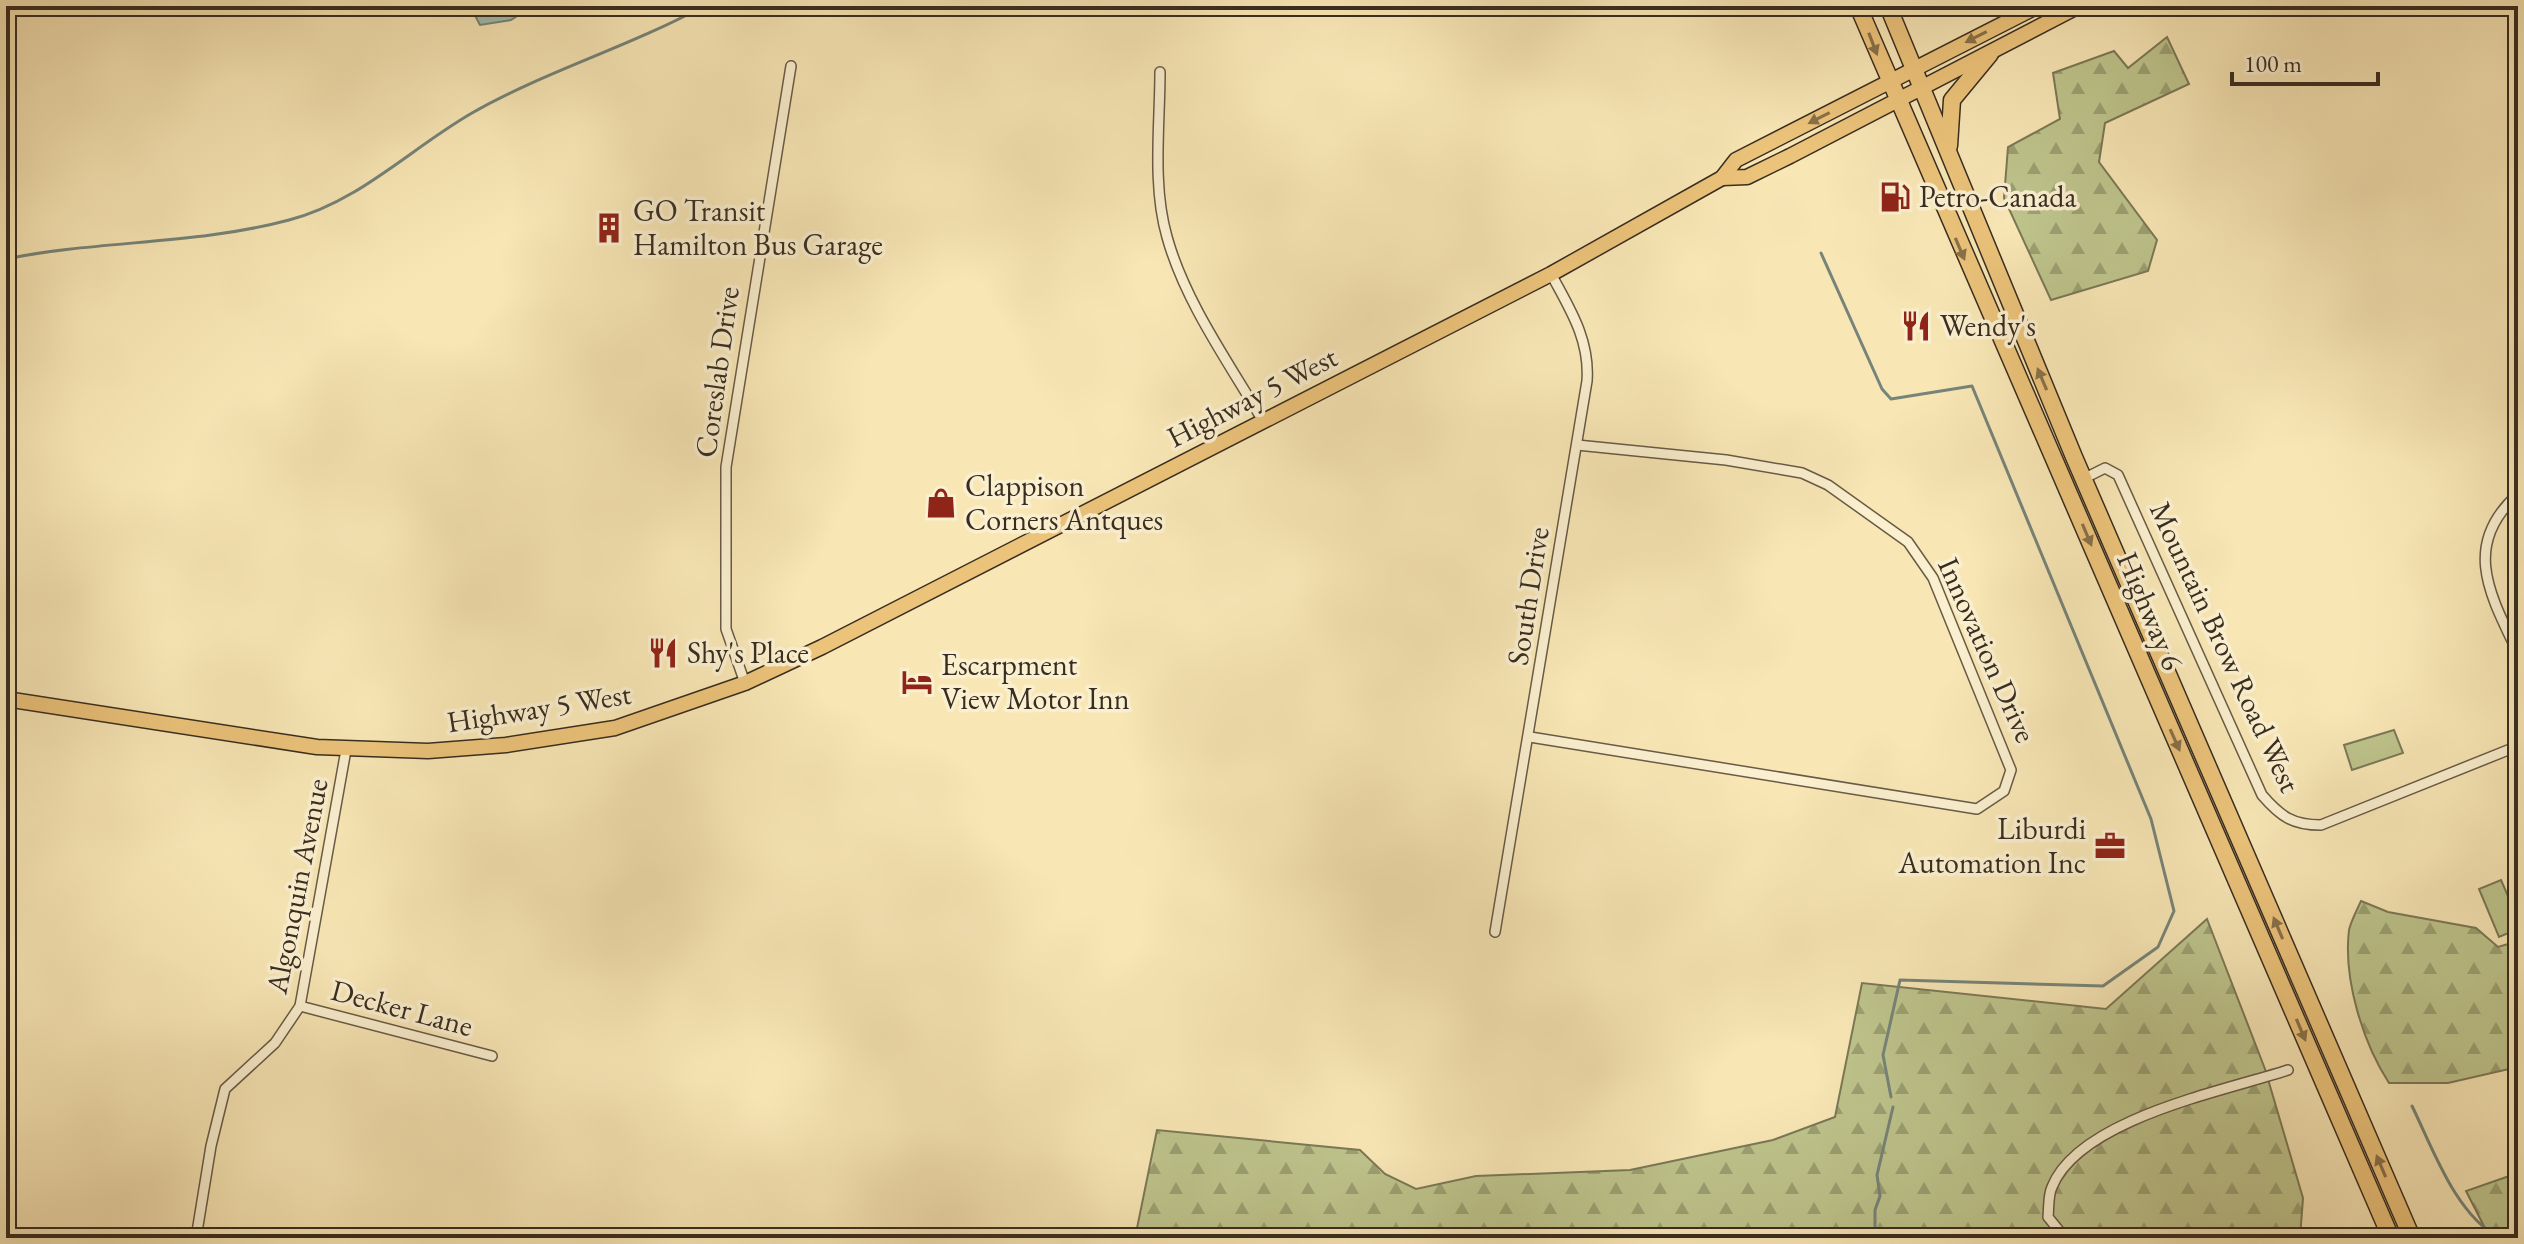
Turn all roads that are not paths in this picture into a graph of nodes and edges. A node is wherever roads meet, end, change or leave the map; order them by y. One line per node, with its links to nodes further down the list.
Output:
1 (1858, 6): 9 (highway, Highway 6, one-way to 9)
2 (1888, 6): 7 (highway, Highway 6)
3 (2038, 6): 7 (main road, Highway 5 West, one-way to 7)
4 (2079, 6): 5 (main road, Highway 5 West)
5 (1990, 54): 10 (main road, Highway 5 West); 12 (highway)
6 (791, 66): 22 (street, Coreslab Drive)
7 (1915, 69): 9 (main road, Highway 5 West); 10 (highway, Highway 6)
8 (1160, 72): 15 (street)
9 (1889, 82): 11 (highway, Highway 6); 13 (main road, Highway 5 West, one-way to 13)
10 (1922, 88): 11 (main road, Highway 5 West); 12 (highway, Highway 6)
11 (1897, 101): 13 (main road, Highway 5 West); 18 (highway, Highway 6, one-way to 18)
12 (1949, 155): 17 (highway, Highway 6, one-way to 12)
13 (1722, 178): 14 (main road, Highway 5 West)
14 (1551, 274): 15 (main road, Highway 5 West); 16 (street, South Drive)
15 (1263, 421): 22 (main road, Highway 5 West)
16 (1577, 445): 24 (street, South Drive); 24 (street, Innovation Drive)
17 (2074, 457): 18 (street); 19 (highway, Highway 6)
18 (2056, 464): 33 (highway, Highway 6, one-way to 33)
19 (2083, 479): 25 (street, Mountain Brow Road West); 34 (highway, Highway 6, one-way to 19)
20 (2518, 494): 21 (street)
21 (2518, 653)
22 (745, 683): 26 (main road, Highway 5 West)
23 (6, 699): 26 (main road, Highway 5 West)
24 (1530, 737): 27 (street, South Drive)
25 (2518, 746)
26 (346, 750): 28 (street, Algonquin Avenue)
27 (1495, 932)
28 (300, 1006): 29 (street, Decker Lane); 31 (street, Algonquin Avenue)
29 (492, 1056)
30 (2288, 1070): 32 (street)
31 (196, 1238)
32 (2065, 1238)
33 (2391, 1238)
34 (2412, 1238)

